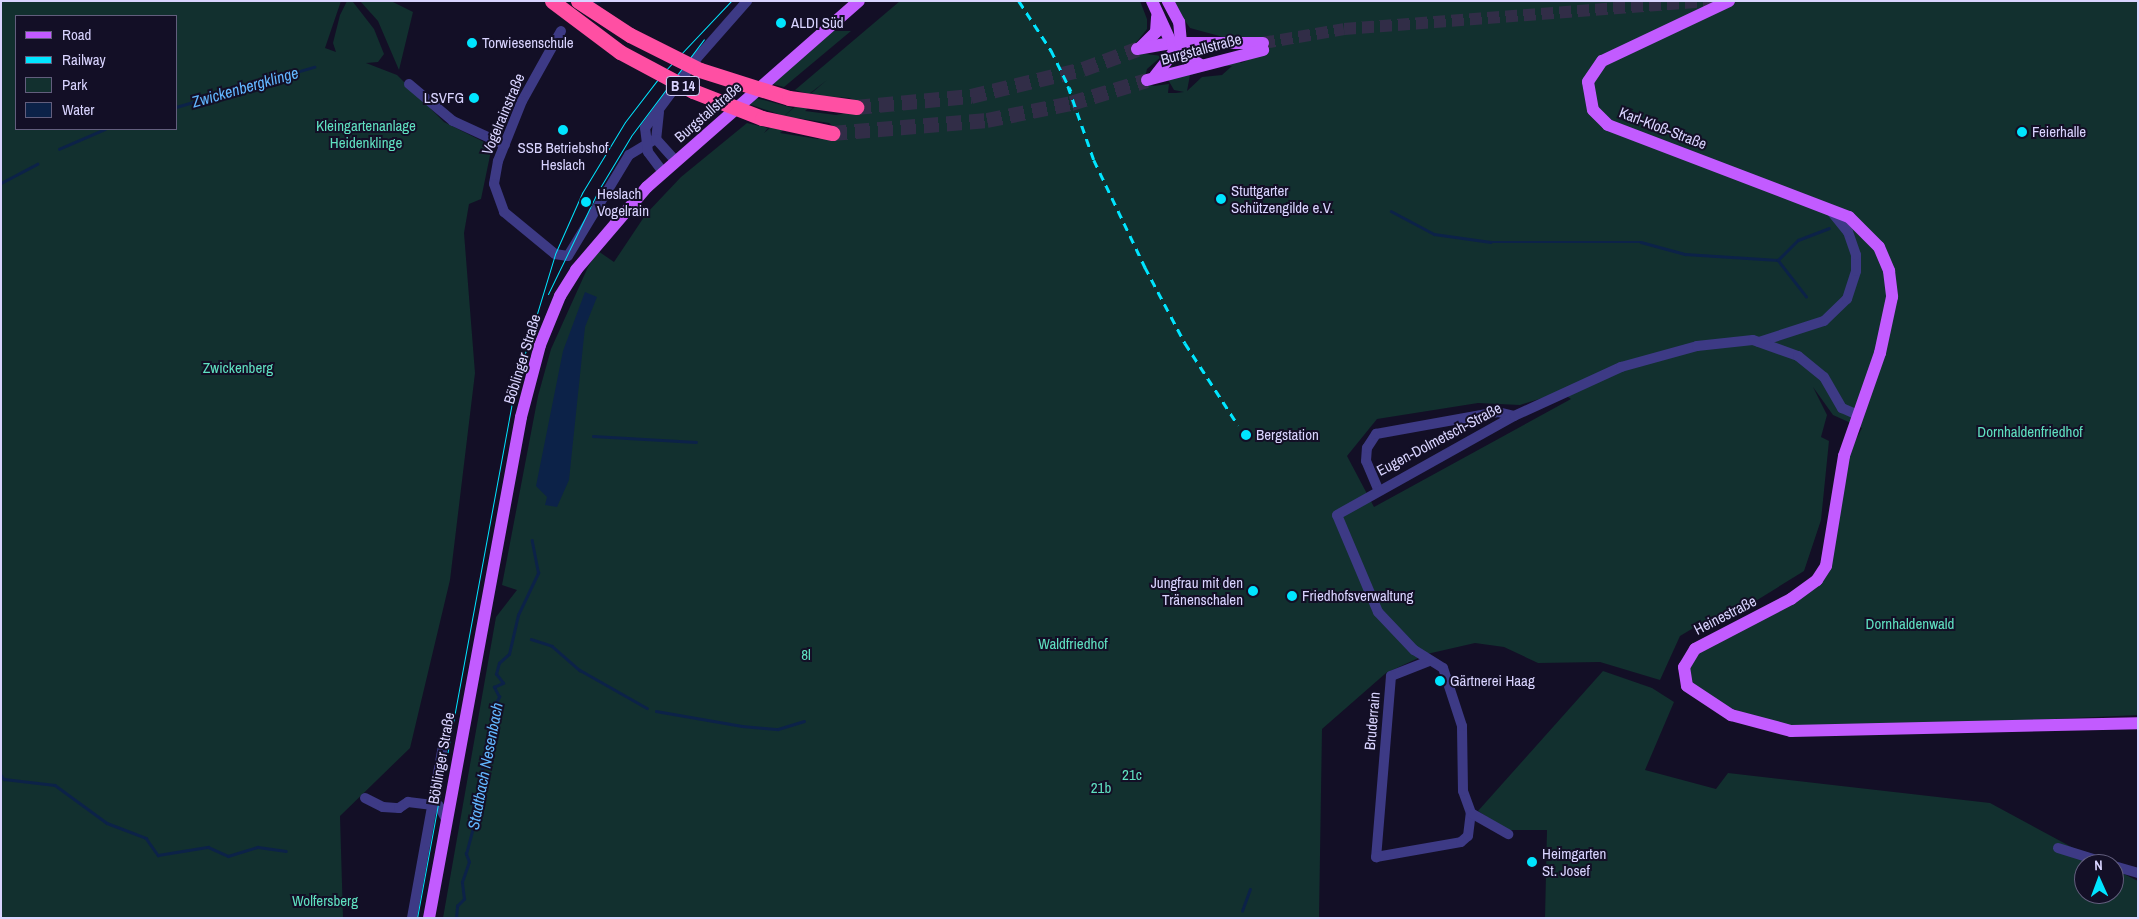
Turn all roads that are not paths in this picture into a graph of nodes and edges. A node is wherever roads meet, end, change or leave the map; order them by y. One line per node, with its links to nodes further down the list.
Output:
1 (552, 1): 17 (highway, B 14, bridge)
2 (578, 1): 16 (highway, B 14, bridge)
3 (747, 1): 15 (street)
4 (859, 1): 21 (main road, Burgstallstraße)
5 (1152, 1): 8 (main road, Burgstallstraße)
6 (1168, 1): 9 (main road, Burgstallstraße)
7 (1729, 1): 23 (main road, Karl-Kloß-Straße)
8 (1157, 16): 12 (main road, Burgstallstraße); 12 (main road)
9 (1179, 22): 11 (main road); 12 (main road, Burgstallstraße)
10 (560, 31): 19 (street, Vogelrainstraße)
11 (1211, 44): 12 (main road, Burgstallstraße); 13 (main road, Burgstallstraße)
12 (1177, 46): 13 (main road); 13 (main road, Burgstallstraße)
13 (1201, 65)
14 (409, 84): 19 (street)
15 (662, 104): 18 (street); 20 (street)
16 (856, 107)
17 (832, 133)
18 (656, 139): 20 (street); 21 (street)
19 (505, 145): 20 (street, Vogelrainstraße)
20 (645, 145): 22 (street)
21 (676, 161): 22 (main road, Burgstallstraße)
22 (663, 172): 24 (main road, Burgstallstraße)
23 (1824, 205): 25 (street, Eugen-Dolmetsch-Straße); 26 (main road, Heinestraße)
24 (589, 256): 35 (main road, Böblinger Straße); 43 (main road, Böblinger Straße)
25 (1759, 342): 26 (street, Eugen-Dolmetsch-Straße); 27 (street, Eugen-Dolmetsch-Straße)
26 (1858, 415): 30 (main road, Heinestraße)
27 (1514, 416): 28 (street, Eugen-Dolmetsch-Straße); 28 (street, Eugen-Dolmetsch-Straße)
28 (1378, 489): 29 (street, Eugen-Dolmetsch-Straße)
29 (1430, 661): 34 (street, Bruderrain); 34 (street, Bruderrain)
30 (2138, 723)
31 (444, 740): 33 (street, Böblinger Straße)
32 (365, 798): 33 (street, Böblinger Straße)
33 (435, 805): 35 (street); 41 (street, Böblinger Straße)
34 (1470, 813): 36 (street)
35 (447, 821): 42 (main road, Böblinger Straße)
36 (1508, 834)
37 (2058, 848): 38 (street)
38 (2077, 854)
39 (2124, 869): 40 (street)
40 (2138, 873)
41 (412, 918)
42 (429, 918)
43 (435, 918)

